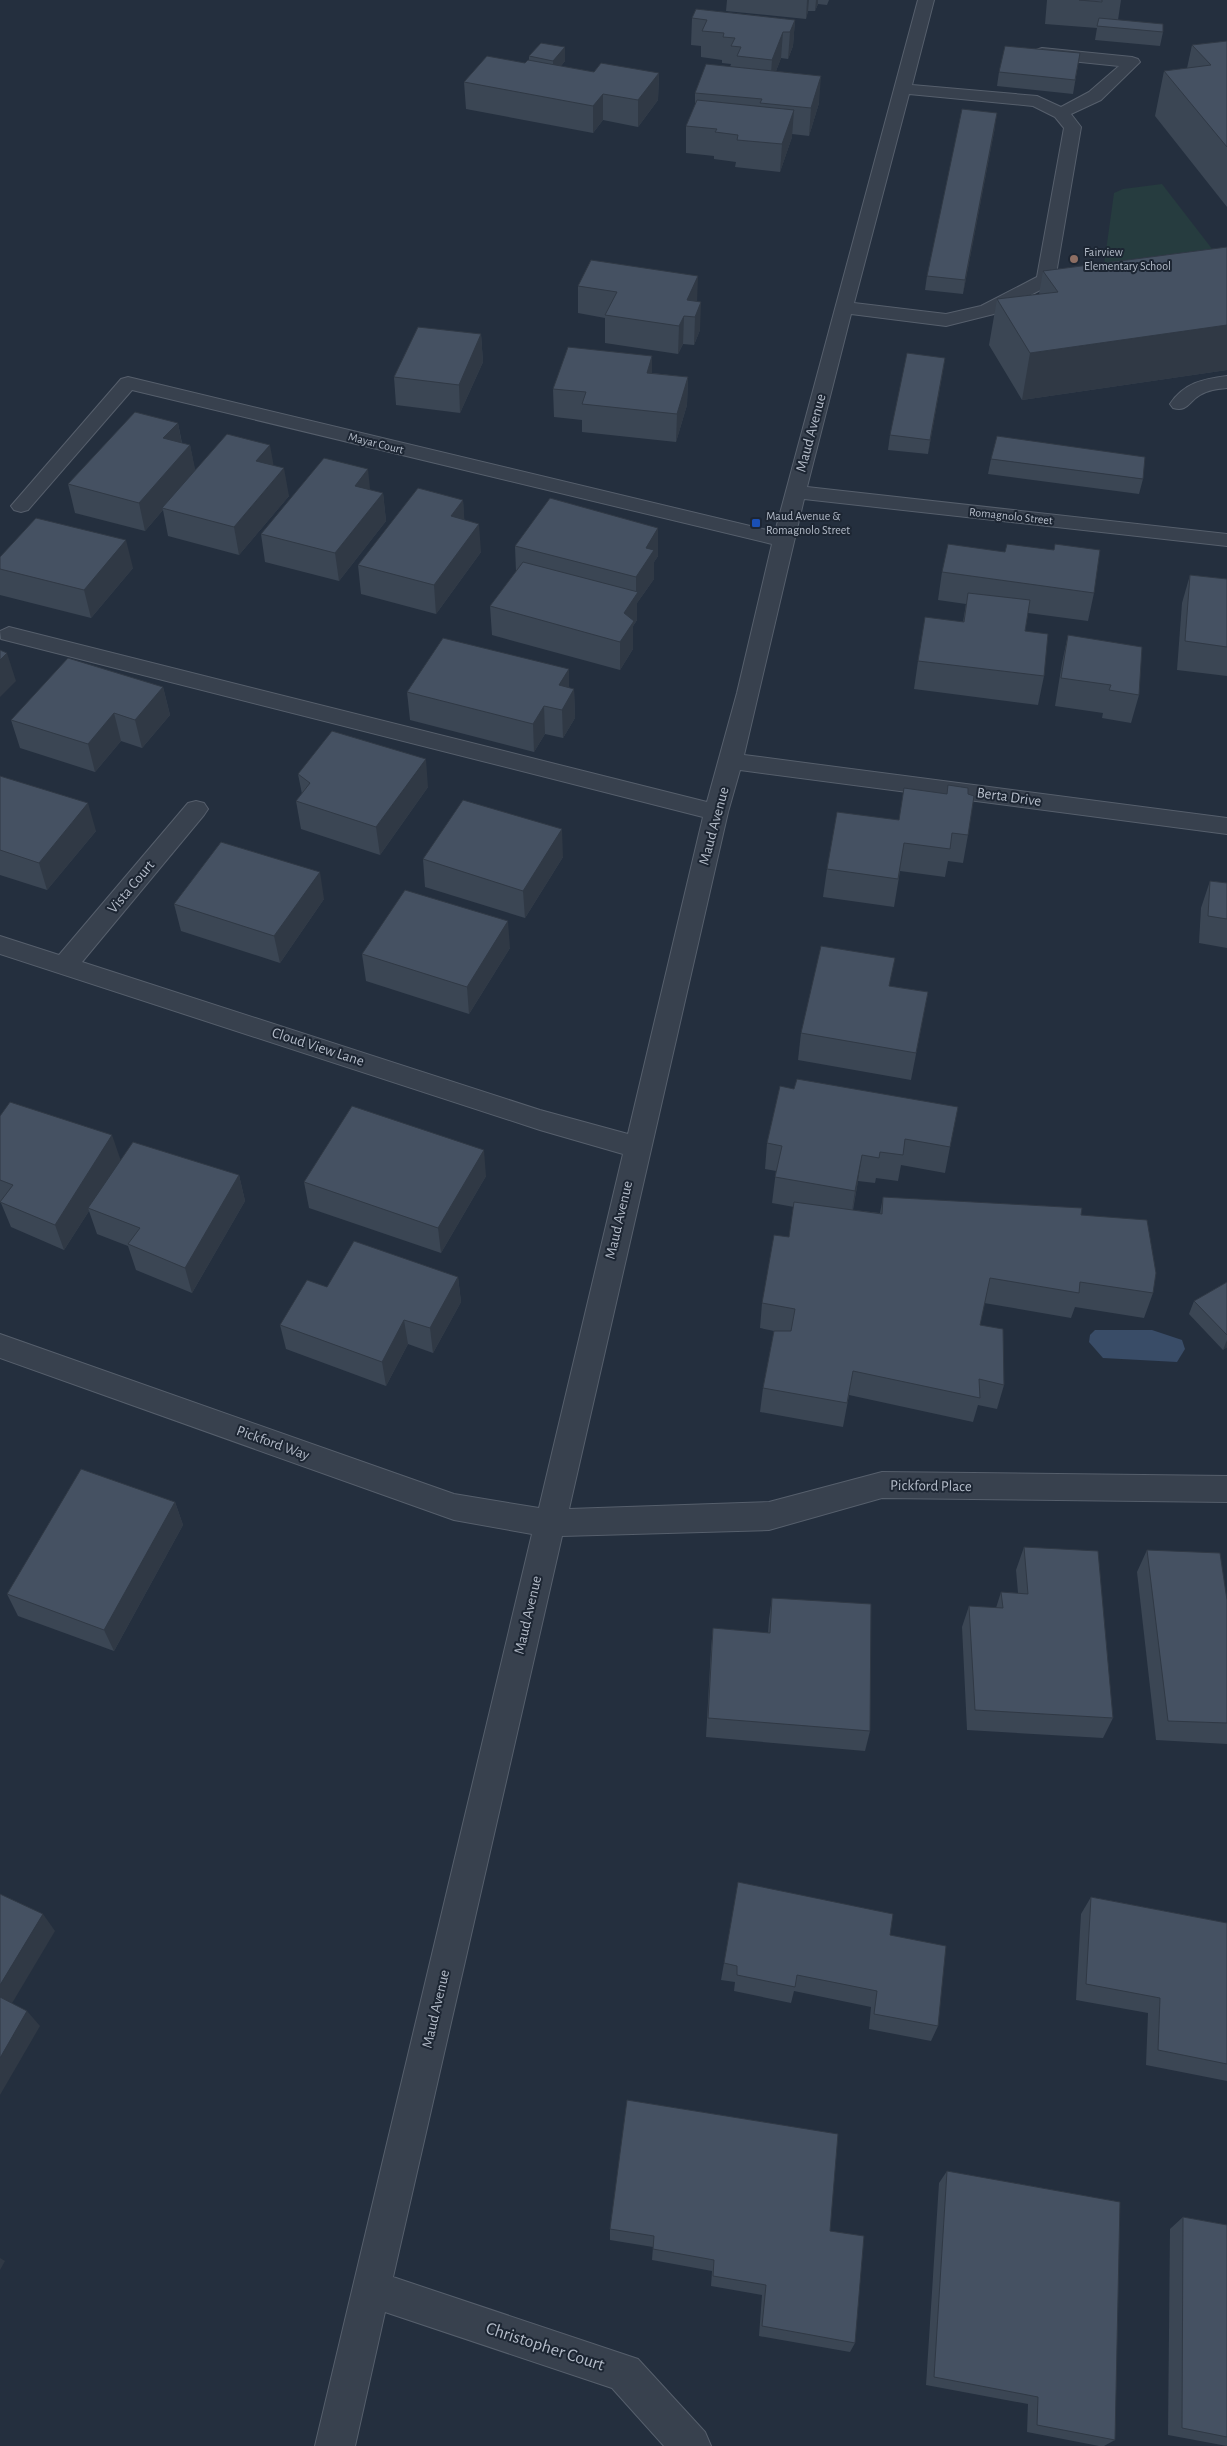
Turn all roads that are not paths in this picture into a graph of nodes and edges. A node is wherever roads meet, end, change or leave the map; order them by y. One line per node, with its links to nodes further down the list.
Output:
1 (926, 0): 3 (street, Maud Avenue)
2 (1025, 52): 4 (street)
3 (903, 89): 4 (street); 5 (street, Maud Avenue)
4 (1061, 112): 5 (street)
5 (844, 307): 8 (street, Maud Avenue)
6 (1227, 382): 7 (street)
7 (1180, 404)
8 (795, 492): 10 (street, Romagnolo Street); 11 (street, Maud Avenue)
9 (21, 506): 11 (street, Mayar Court)
10 (1227, 540)
11 (784, 541): 13 (street, Maud Avenue)
12 (9, 634): 15 (street)
13 (732, 761): 15 (street, Maud Avenue); 16 (street, Berta Drive)
14 (196, 809): 18 (street, Vista Court)
15 (716, 812): 19 (street, Maud Avenue)
16 (1227, 826)
17 (0, 945): 18 (street, Cloud View Lane)
18 (65, 965): 19 (street, Cloud View Lane)
19 (636, 1146): 22 (street, Maud Avenue)
20 (0, 1346): 22 (street, Pickford Way)
21 (1227, 1489): 22 (street, Pickford Place)
22 (550, 1523): 23 (street, Maud Avenue)
23 (371, 2288): 24 (street, Maud Avenue); 25 (street, Christopher Court)
24 (335, 2446)
25 (692, 2446)

